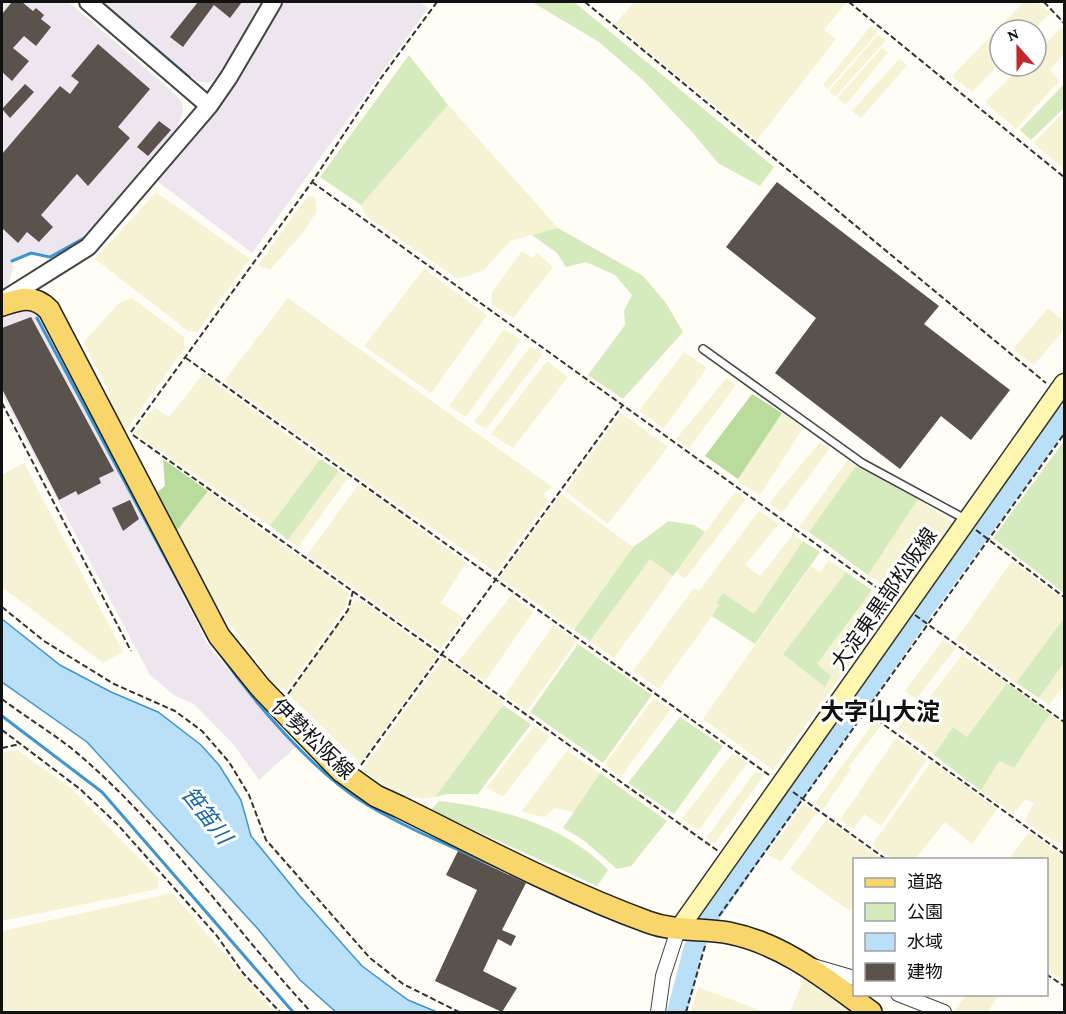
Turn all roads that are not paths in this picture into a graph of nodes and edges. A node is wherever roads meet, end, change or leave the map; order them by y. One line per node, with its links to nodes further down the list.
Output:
1 (88, 2): 3 (street)
2 (273, 2): 3 (street)
3 (209, 106): 4 (street)
4 (48, 270): 5 (street); 6 (street)
5 (2, 303): 6 (main road)
6 (49, 310): 10 (main road, 伊勢松阪線)
7 (703, 349): 9 (lane)
8 (1061, 390): 9 (main road, 大淀東黒部松阪線)
9 (970, 524): 10 (main road, 大淀東黒部松阪線)
10 (699, 931): 11 (main road, 伊勢松阪線); 14 (street)
11 (805, 964): 12 (street); 15 (main road, 伊勢松阪線)
12 (853, 977)
13 (903, 996): 16 (street)
14 (658, 1012)
15 (871, 1012)
16 (944, 1012)

